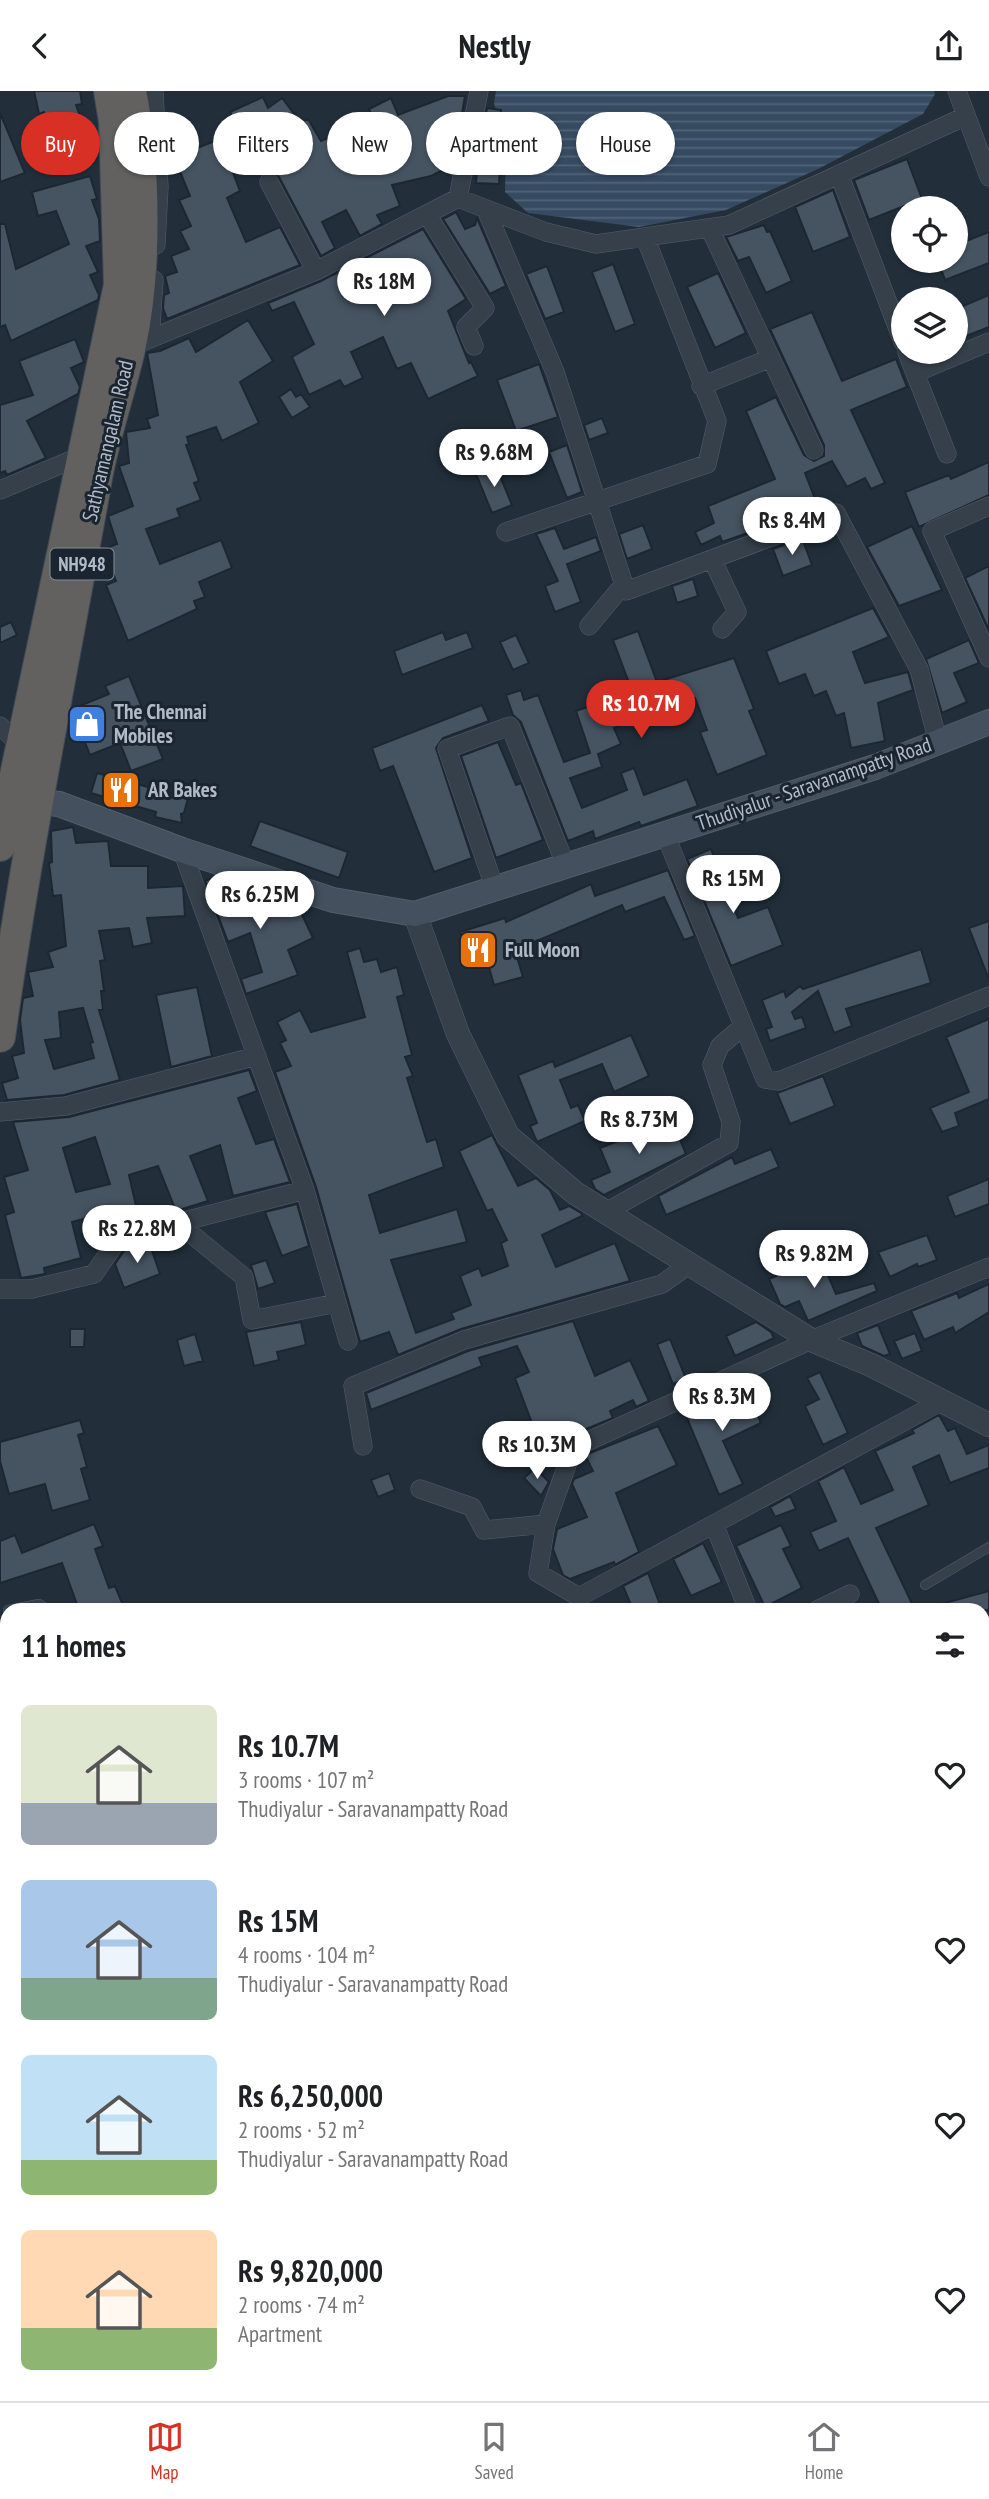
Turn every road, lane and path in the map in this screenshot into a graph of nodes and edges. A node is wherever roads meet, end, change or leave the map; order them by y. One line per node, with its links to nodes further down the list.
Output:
1 (109, 91): 26 (highway, NH948)
2 (131, 91): 18 (highway, Sathyamangalam Road / NH948)
3 (154, 91): 18 (street)
4 (479, 91): 10 (street)
5 (957, 91): 6 (street)
6 (966, 116): 7 (street); 8 (street)
7 (839, 174): 13 (street); 16 (street)
8 (989, 177)
9 (269, 182): 15 (street)
10 (458, 198): 11 (street); 12 (street)
11 (487, 212): 14 (street); 28 (street)
12 (427, 214): 15 (street); 19 (street)
13 (710, 229): 14 (street); 20 (street)
14 (645, 237): 23 (street)
15 (316, 271): 18 (street)
16 (891, 310)
17 (989, 342): 22 (street)
18 (140, 343): 40 (highway, Sathyamangalam Road / NH948)
19 (474, 346)
20 (771, 358): 23 (street); 24 (street)
21 (912, 364): 22 (street)
22 (915, 373): 25 (street)
23 (701, 386): 28 (street)
24 (814, 450)
25 (947, 454)
26 (80, 456): 27 (street); 39 (highway, NH948)
27 (0, 490)
28 (597, 499): 30 (street); 32 (street)
29 (989, 506): 35 (street)
30 (506, 532)
31 (712, 559): 32 (street); 34 (street); 38 (street)
32 (624, 584): 33 (street)
33 (589, 627)
34 (722, 629)
35 (989, 658)
36 (989, 722): 38 (main road, Thudiyalur - Saravanampatty Road)
37 (0, 726): 39 (street)
38 (938, 742): 41 (main road, Thudiyalur - Saravanampatty Road)
39 (22, 746): 40 (highway, NH948)
40 (22, 800): 42 (highway, NH948); 43 (main road, Thudiyalur - Saravanampatty Road); 49 (highway, Sathyamangalam Road / NH948)
41 (665, 834): 44 (main road, Thudiyalur - Saravanampatty Road); 48 (street)
42 (0, 846)
43 (183, 850): 46 (main road, Thudiyalur - Saravanampatty Road); 50 (street)
44 (566, 866): 45 (main road, Thudiyalur - Saravanampatty Road); 45 (street)
45 (495, 889): 46 (main road, Thudiyalur - Saravanampatty Road)
46 (415, 914): 53 (street)
47 (989, 996): 48 (street)
48 (742, 1027): 53 (street)
49 (0, 1037)
50 (257, 1056): 51 (street); 52 (street)
51 (0, 1112)
52 (306, 1190): 54 (street); 58 (street)
53 (606, 1212): 55 (street)
54 (178, 1223): 57 (street); 58 (street)
55 (690, 1264): 59 (street); 63 (street)
56 (989, 1267): 59 (street)
57 (0, 1289)
58 (337, 1303): 60 (street)
59 (811, 1340): 61 (street); 65 (street)
60 (348, 1341)
61 (942, 1401): 62 (street); 66 (street)
62 (989, 1425)
63 (363, 1446)
64 (420, 1489): 65 (street)
65 (546, 1524): 66 (street)
66 (713, 1524): 70 (street)
67 (989, 1547): 68 (lane)
68 (925, 1585)
69 (850, 1594): 71 (street)
70 (745, 1603)
71 (831, 1603)

